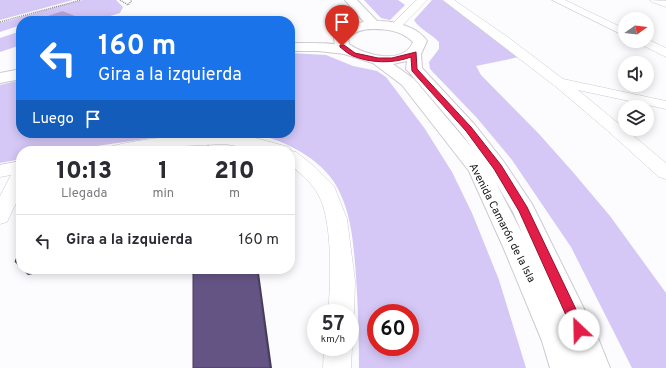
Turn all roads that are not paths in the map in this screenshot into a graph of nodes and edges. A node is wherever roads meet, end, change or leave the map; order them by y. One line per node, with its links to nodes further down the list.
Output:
1 (340, 0): 10 (main road)
2 (351, 0): 8 (main road)
3 (422, 0): 9 (street)
4 (448, 0): 24 (street)
5 (557, 0): 11 (street)
6 (655, 0): 7 (street)
7 (666, 4)
8 (374, 25): 9 (main road); 10 (main road)
9 (395, 27): 17 (main road, Avenida Camarón de la Isla)
10 (355, 28): 12 (main road)
11 (618, 29)
12 (343, 35): 13 (main road); 16 (main road)
13 (295, 41)
14 (295, 47): 16 (main road)
15 (654, 47): 18 (street)
16 (345, 50): 19 (main road)
17 (414, 53): 19 (main road); 38 (main road, Avenida Camarón de la Isla)
18 (666, 53)
19 (378, 60): 37 (main road, Avenida Camarón de la Isla)
20 (16, 68): 21 (main road)
21 (0, 71)
22 (16, 75): 23 (main road)
23 (0, 78)
24 (557, 81): 25 (street); 31 (street)
25 (666, 105)
26 (148, 146): 27 (street)
27 (265, 146)
28 (295, 160): 34 (street)
29 (16, 168): 30 (street)
30 (0, 171)
31 (666, 173)
32 (16, 183): 33 (street)
33 (0, 216)
34 (342, 304)
35 (338, 356): 36 (street)
36 (337, 368)
37 (566, 368)
38 (594, 368)

